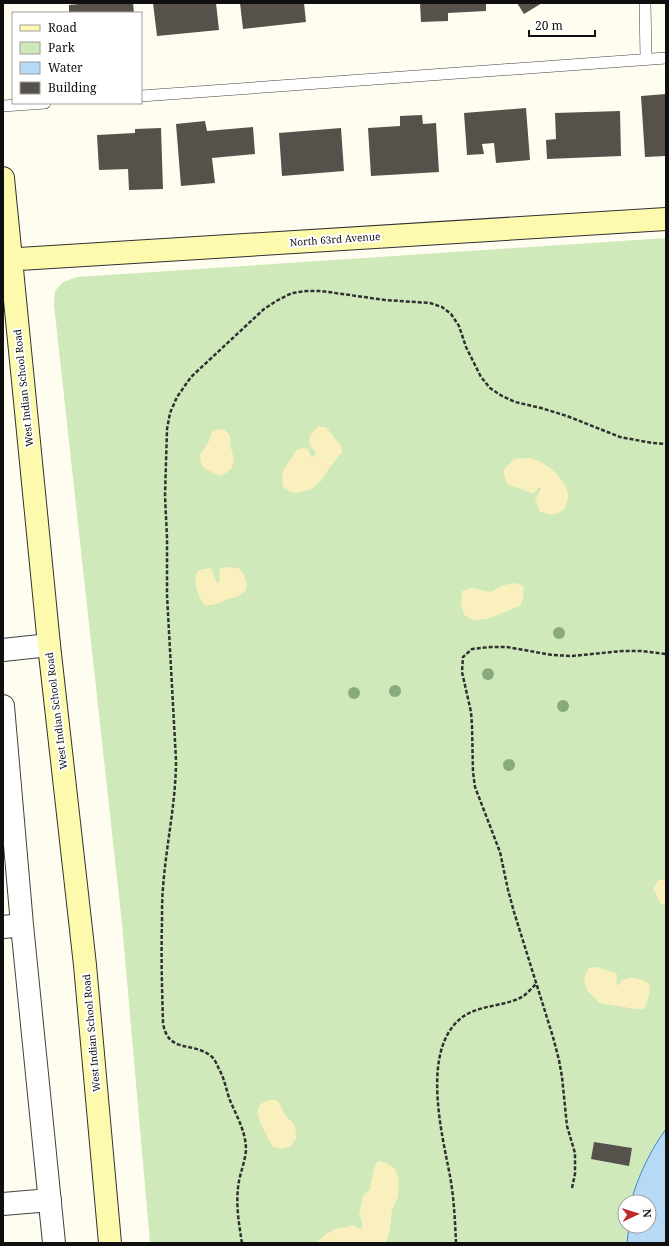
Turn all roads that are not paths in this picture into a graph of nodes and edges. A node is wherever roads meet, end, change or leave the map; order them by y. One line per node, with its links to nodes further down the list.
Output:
1 (645, 3): 3 (lane)
2 (666, 58): 3 (lane)
3 (646, 59): 4 (lane)
4 (142, 96)
5 (30, 104): 6 (lane)
6 (3, 106)
7 (3, 178): 9 (main road, West Indian School Road)
8 (666, 219): 9 (main road, North 63rd Avenue)
9 (7, 260): 10 (main road, West Indian School Road)
10 (48, 645): 11 (street); 17 (main road, West Indian School Road)
11 (3, 650)
12 (3, 706): 13 (street)
13 (13, 926): 14 (street)
14 (50, 1200): 15 (street); 16 (street)
15 (3, 1204)
16 (54, 1243)
17 (110, 1243)

